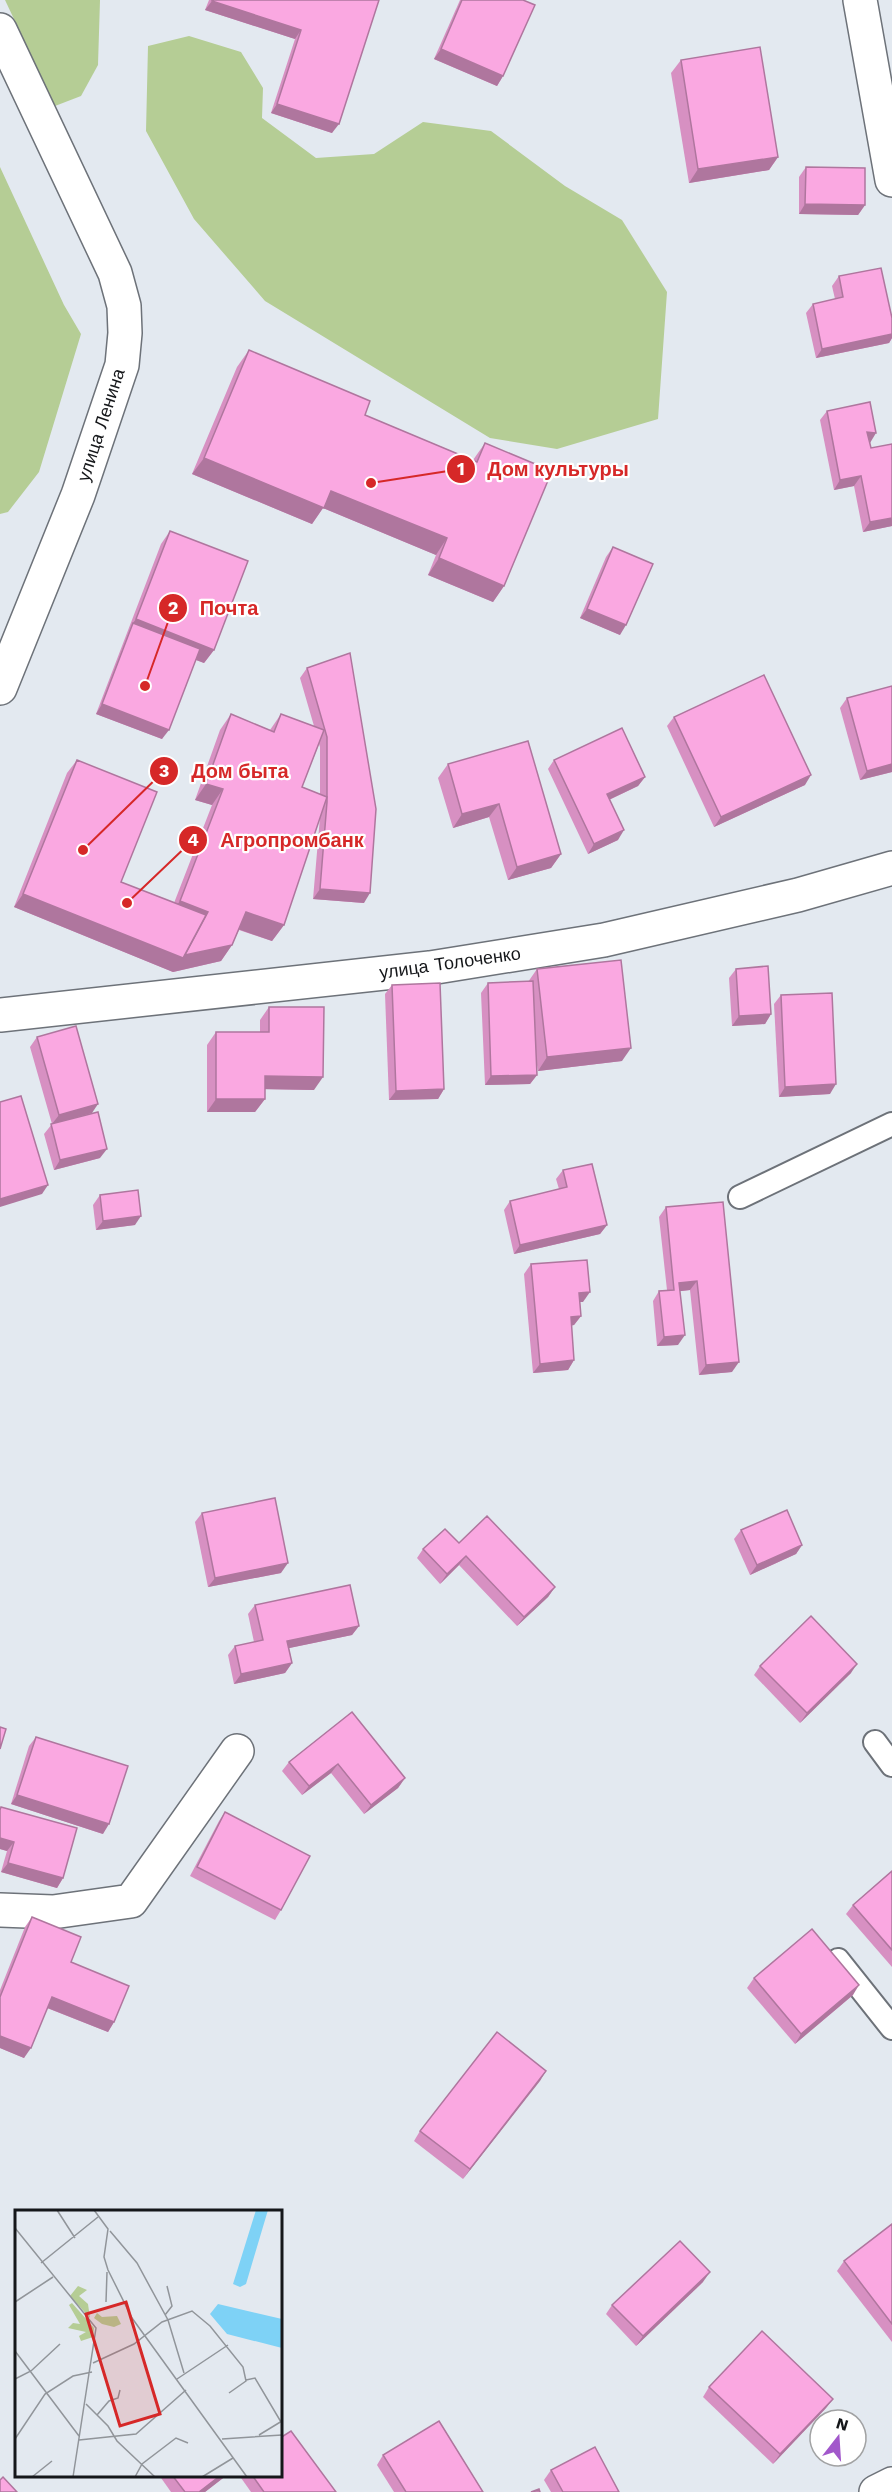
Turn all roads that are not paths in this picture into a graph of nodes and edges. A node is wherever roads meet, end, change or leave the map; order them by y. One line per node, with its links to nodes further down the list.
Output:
1 (860, 0): 3 (street)
2 (0, 30): 4 (street, улица Ленина)
3 (892, 180)
4 (0, 688)
5 (892, 868): 6 (street, улица Толоченко)
6 (0, 1015)
7 (892, 1124): 8 (lane)
8 (740, 1197)
9 (875, 1742): 11 (lane)
10 (237, 1751): 12 (street)
11 (892, 1765)
12 (0, 1910)
13 (838, 1960): 14 (lane)
14 (892, 2028)
15 (892, 2484): 16 (street)
16 (876, 2492)

